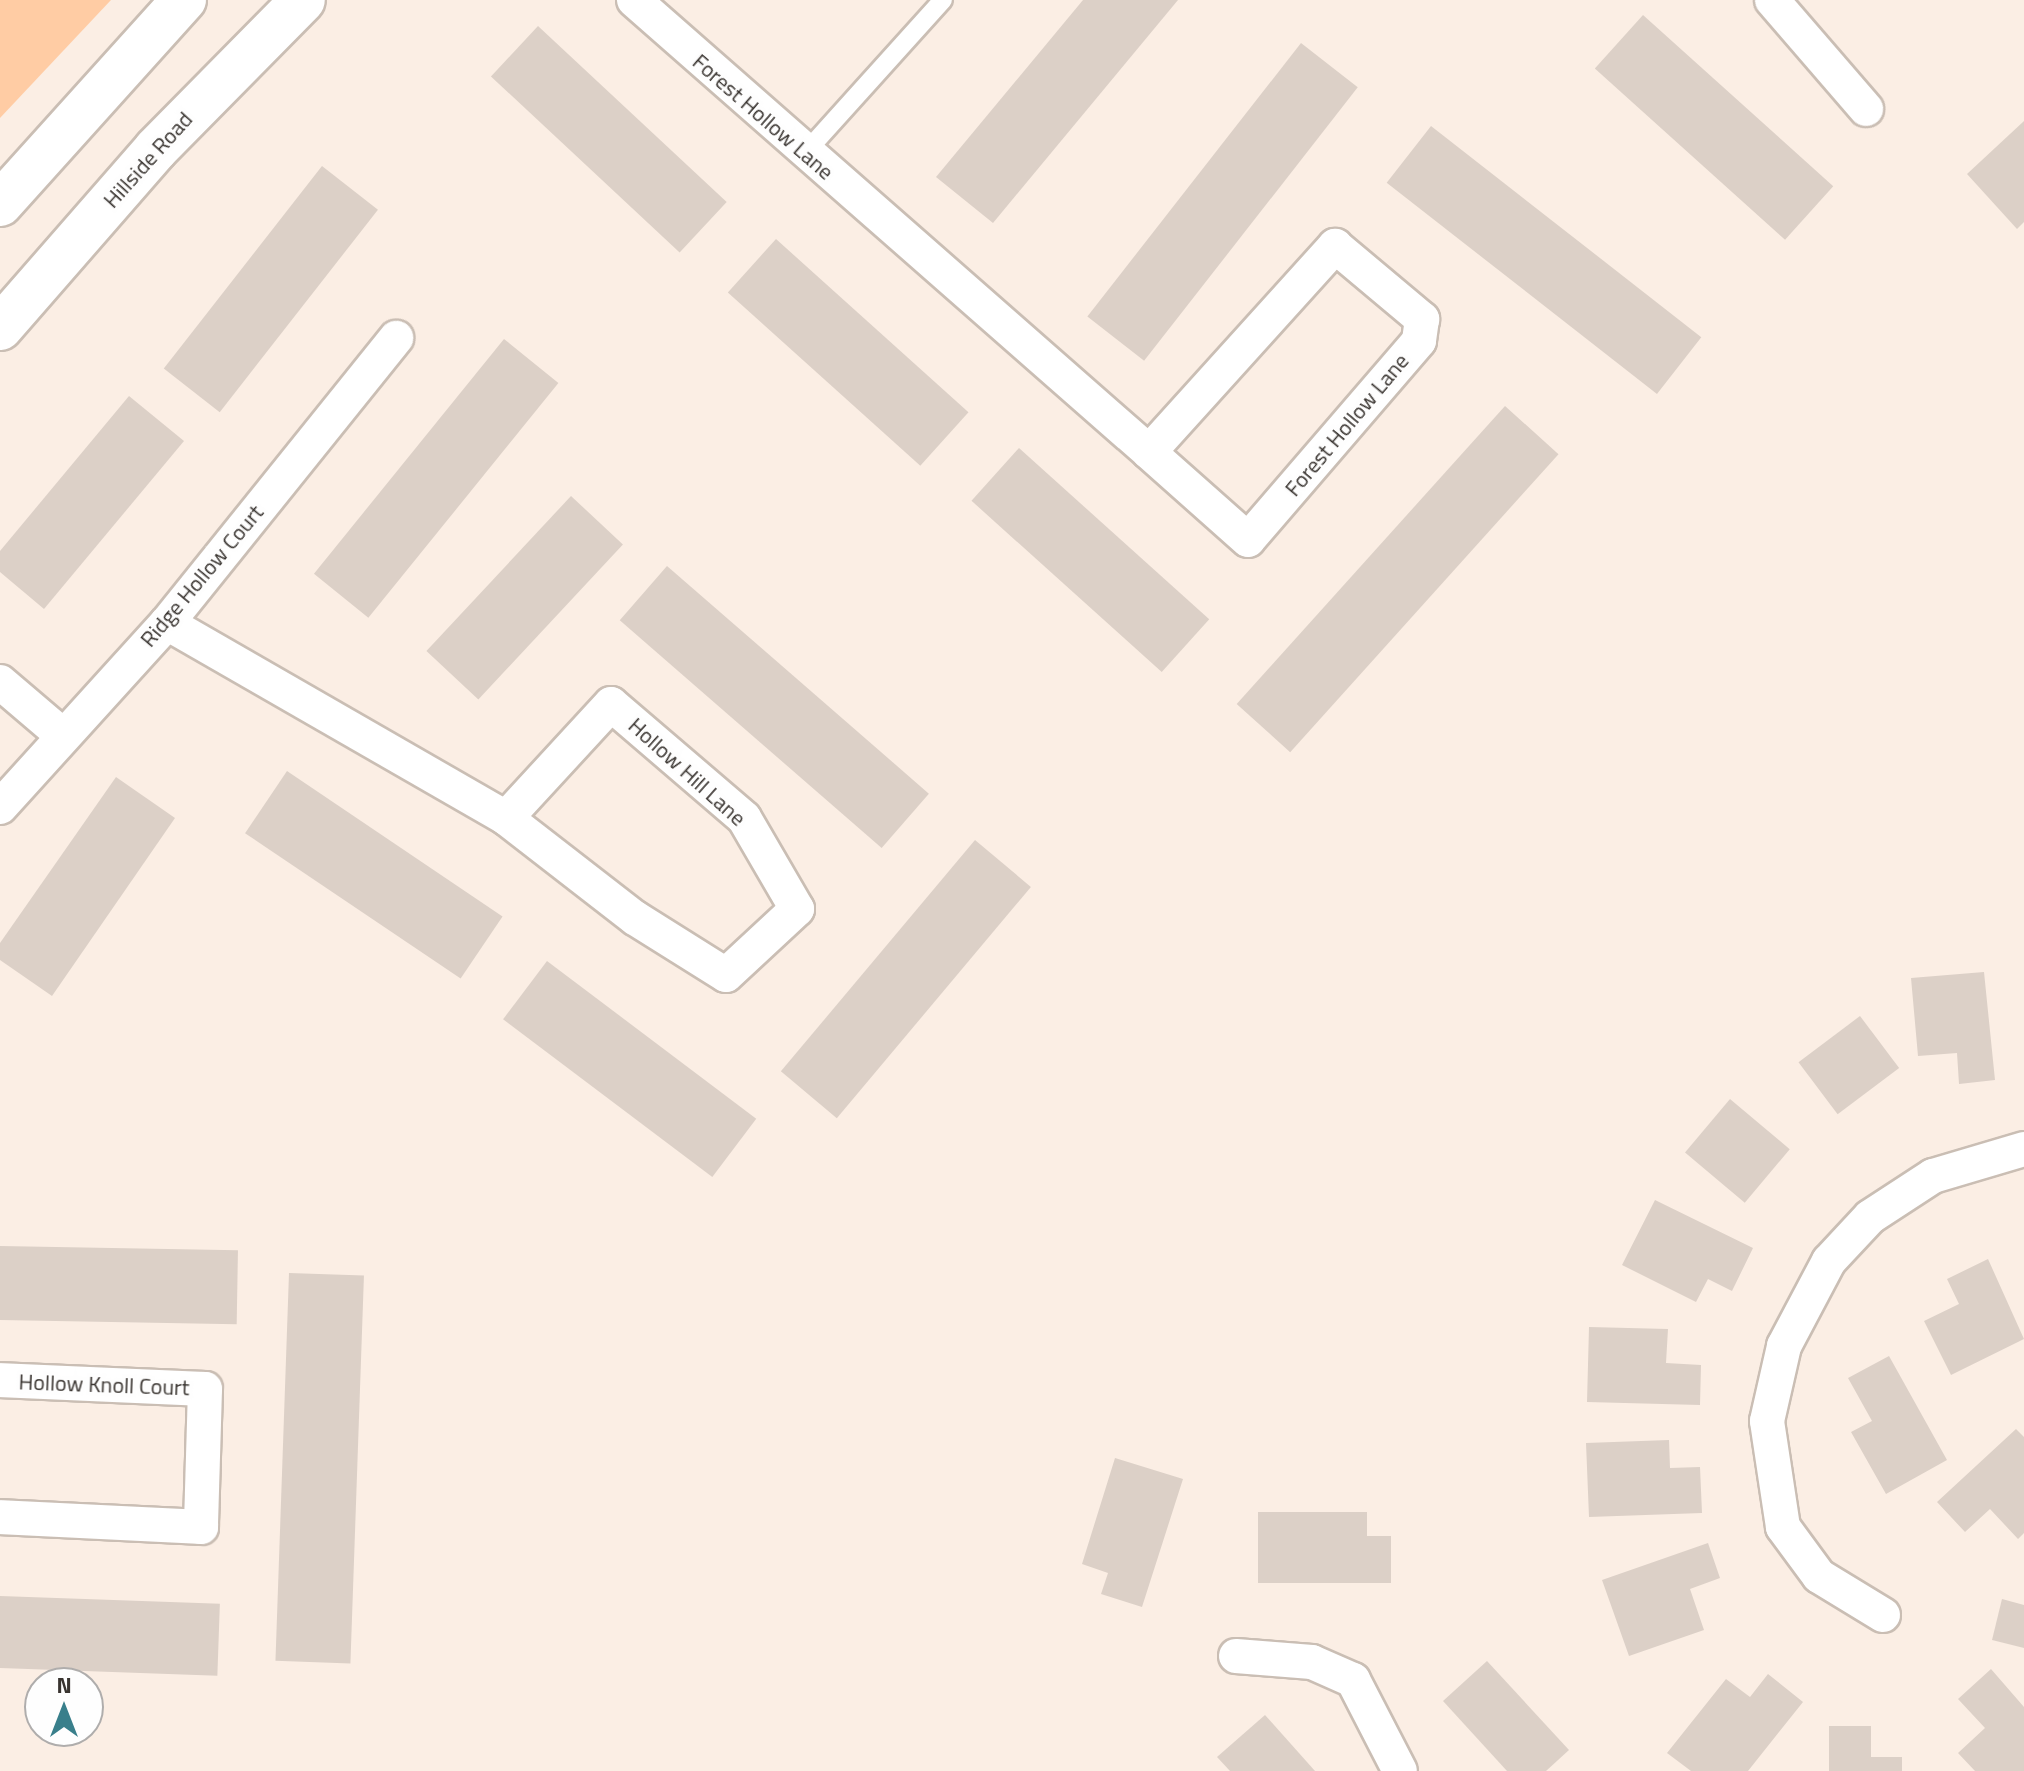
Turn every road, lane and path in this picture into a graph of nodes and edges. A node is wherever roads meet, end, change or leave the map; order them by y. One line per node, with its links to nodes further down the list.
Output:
1 (184, 0): 8 (street)
2 (303, 0): 9 (street, Hillside Road)
3 (634, 0): 7 (street, Forest Hollow Lane)
4 (943, 0): 7 (lane)
5 (1772, 0): 6 (street)
6 (1866, 109)
7 (805, 153): 11 (street, Forest Hollow Lane)
8 (0, 204)
9 (0, 328)
10 (396, 338): 12 (street, Ridge Hollow Court)
11 (1149, 452): 11 (street, Forest Hollow Lane)
12 (167, 623): 14 (street, Ridge Hollow Court); 16 (street, Hollow Hill Lane)
13 (0, 682): 14 (street)
14 (60, 733): 15 (street, Ridge Hollow Court)
15 (0, 807)
16 (506, 818): 16 (street, Hollow Hill Lane)
17 (2024, 1149): 20 (street)
18 (0, 1380): 19 (street, Hollow Knoll Court)
19 (0, 1517)
20 (1883, 1615)
21 (1236, 1656): 22 (street)
22 (1400, 1771)

